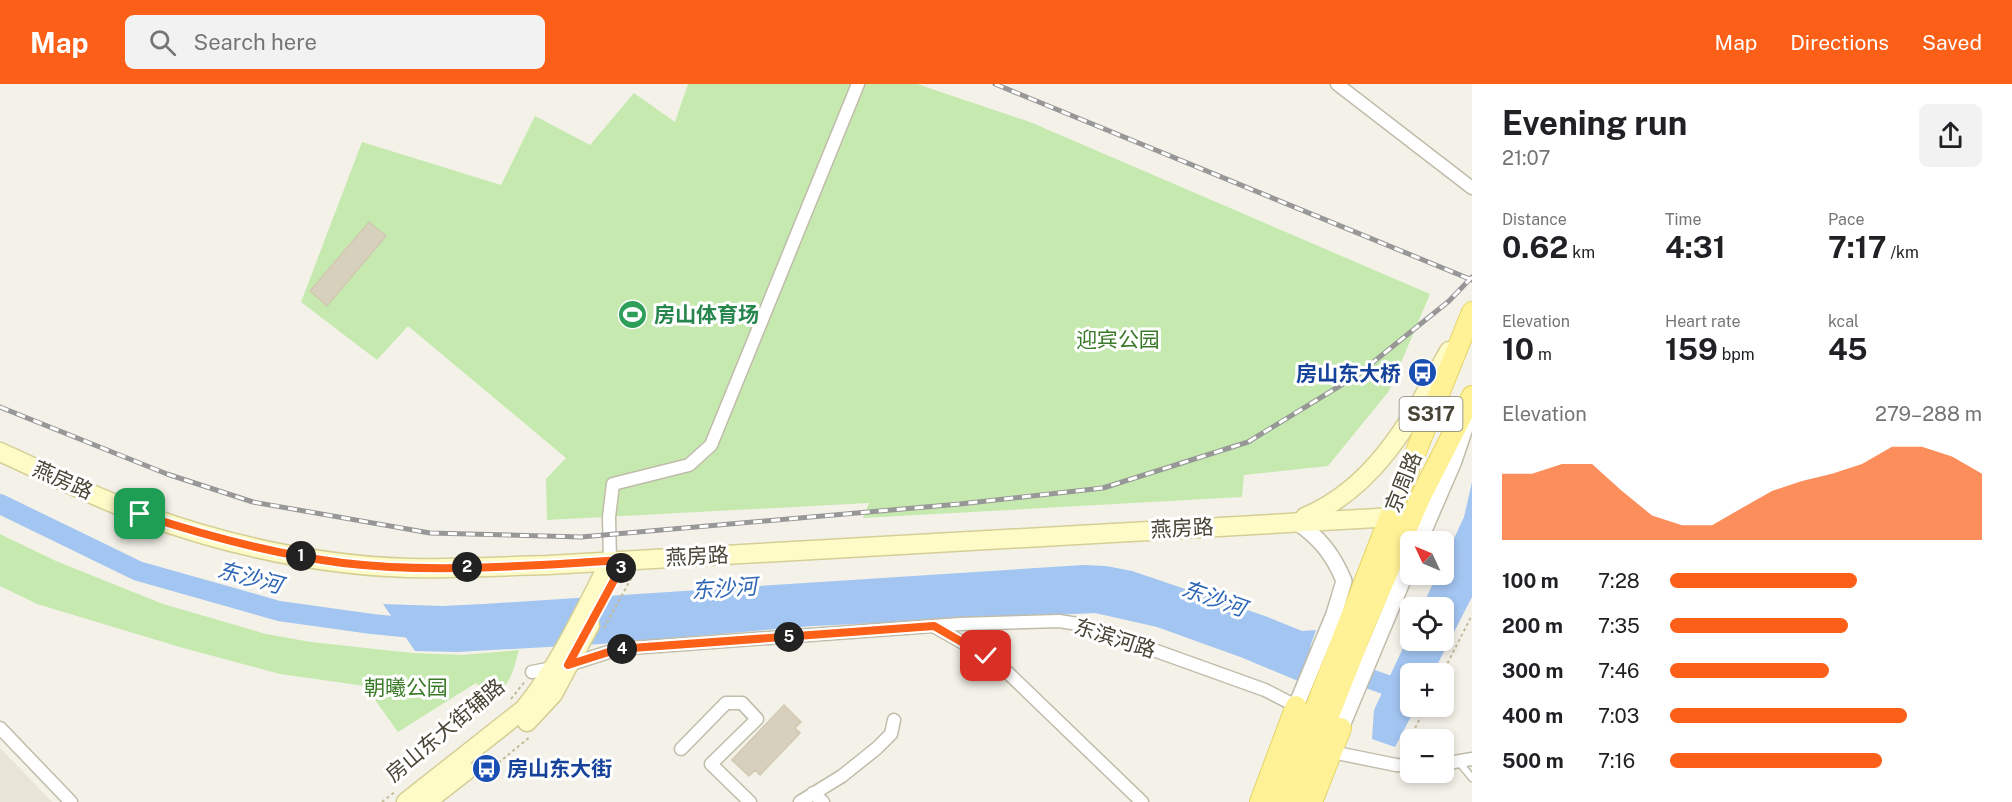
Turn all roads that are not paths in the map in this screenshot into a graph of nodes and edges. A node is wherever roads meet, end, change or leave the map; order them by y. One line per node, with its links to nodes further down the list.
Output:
1 (858, 84): 12 (street)
2 (1337, 84): 3 (street)
3 (1472, 188)
4 (1472, 311): 8 (main road, 京周路 / S317); 10 (main road)
5 (1472, 396): 9 (main road, 京周路 / S317)
6 (1472, 406): 11 (street)
7 (0, 452): 12 (main road, 燕房路)
8 (1390, 516): 9 (main road, 燕房路); 10 (main road, 燕房路); 15 (main road, 京周路 / S317)
9 (1412, 516): 15 (main road, 京周路 / S317)
10 (1295, 521): 12 (main road, 燕房路); 14 (street)
11 (1424, 531)
12 (618, 560): 17 (main road)
13 (1400, 574): 15 (street)
14 (1344, 581): 15 (street); 15 (street)
15 (1356, 620): 19 (main road); 19 (street)
16 (934, 626): 17 (street, 东滨河路); 19 (street, 东滨河路); 37 (street)
17 (565, 659): 18 (street, 东滨河路); 30 (main road); 33 (main road)
18 (532, 672)
19 (1320, 719): 23 (main road); 31 (main road); 38 (main road)
20 (894, 720): 29 (street)
21 (0, 728): 32 (street)
22 (681, 749): 34 (street)
23 (1332, 752): 27 (street); 39 (main road)
24 (1472, 759): 25 (street)
25 (1459, 762): 26 (street); 28 (lane)
26 (1454, 763)
27 (1400, 765)
28 (1472, 778)
29 (813, 793): 35 (street); 36 (street)
30 (403, 795)
31 (1283, 800)
32 (71, 802)
33 (426, 802)
34 (750, 802)
35 (800, 802)
36 (823, 802)
37 (1142, 802)
38 (1260, 802)
39 (1312, 802)

